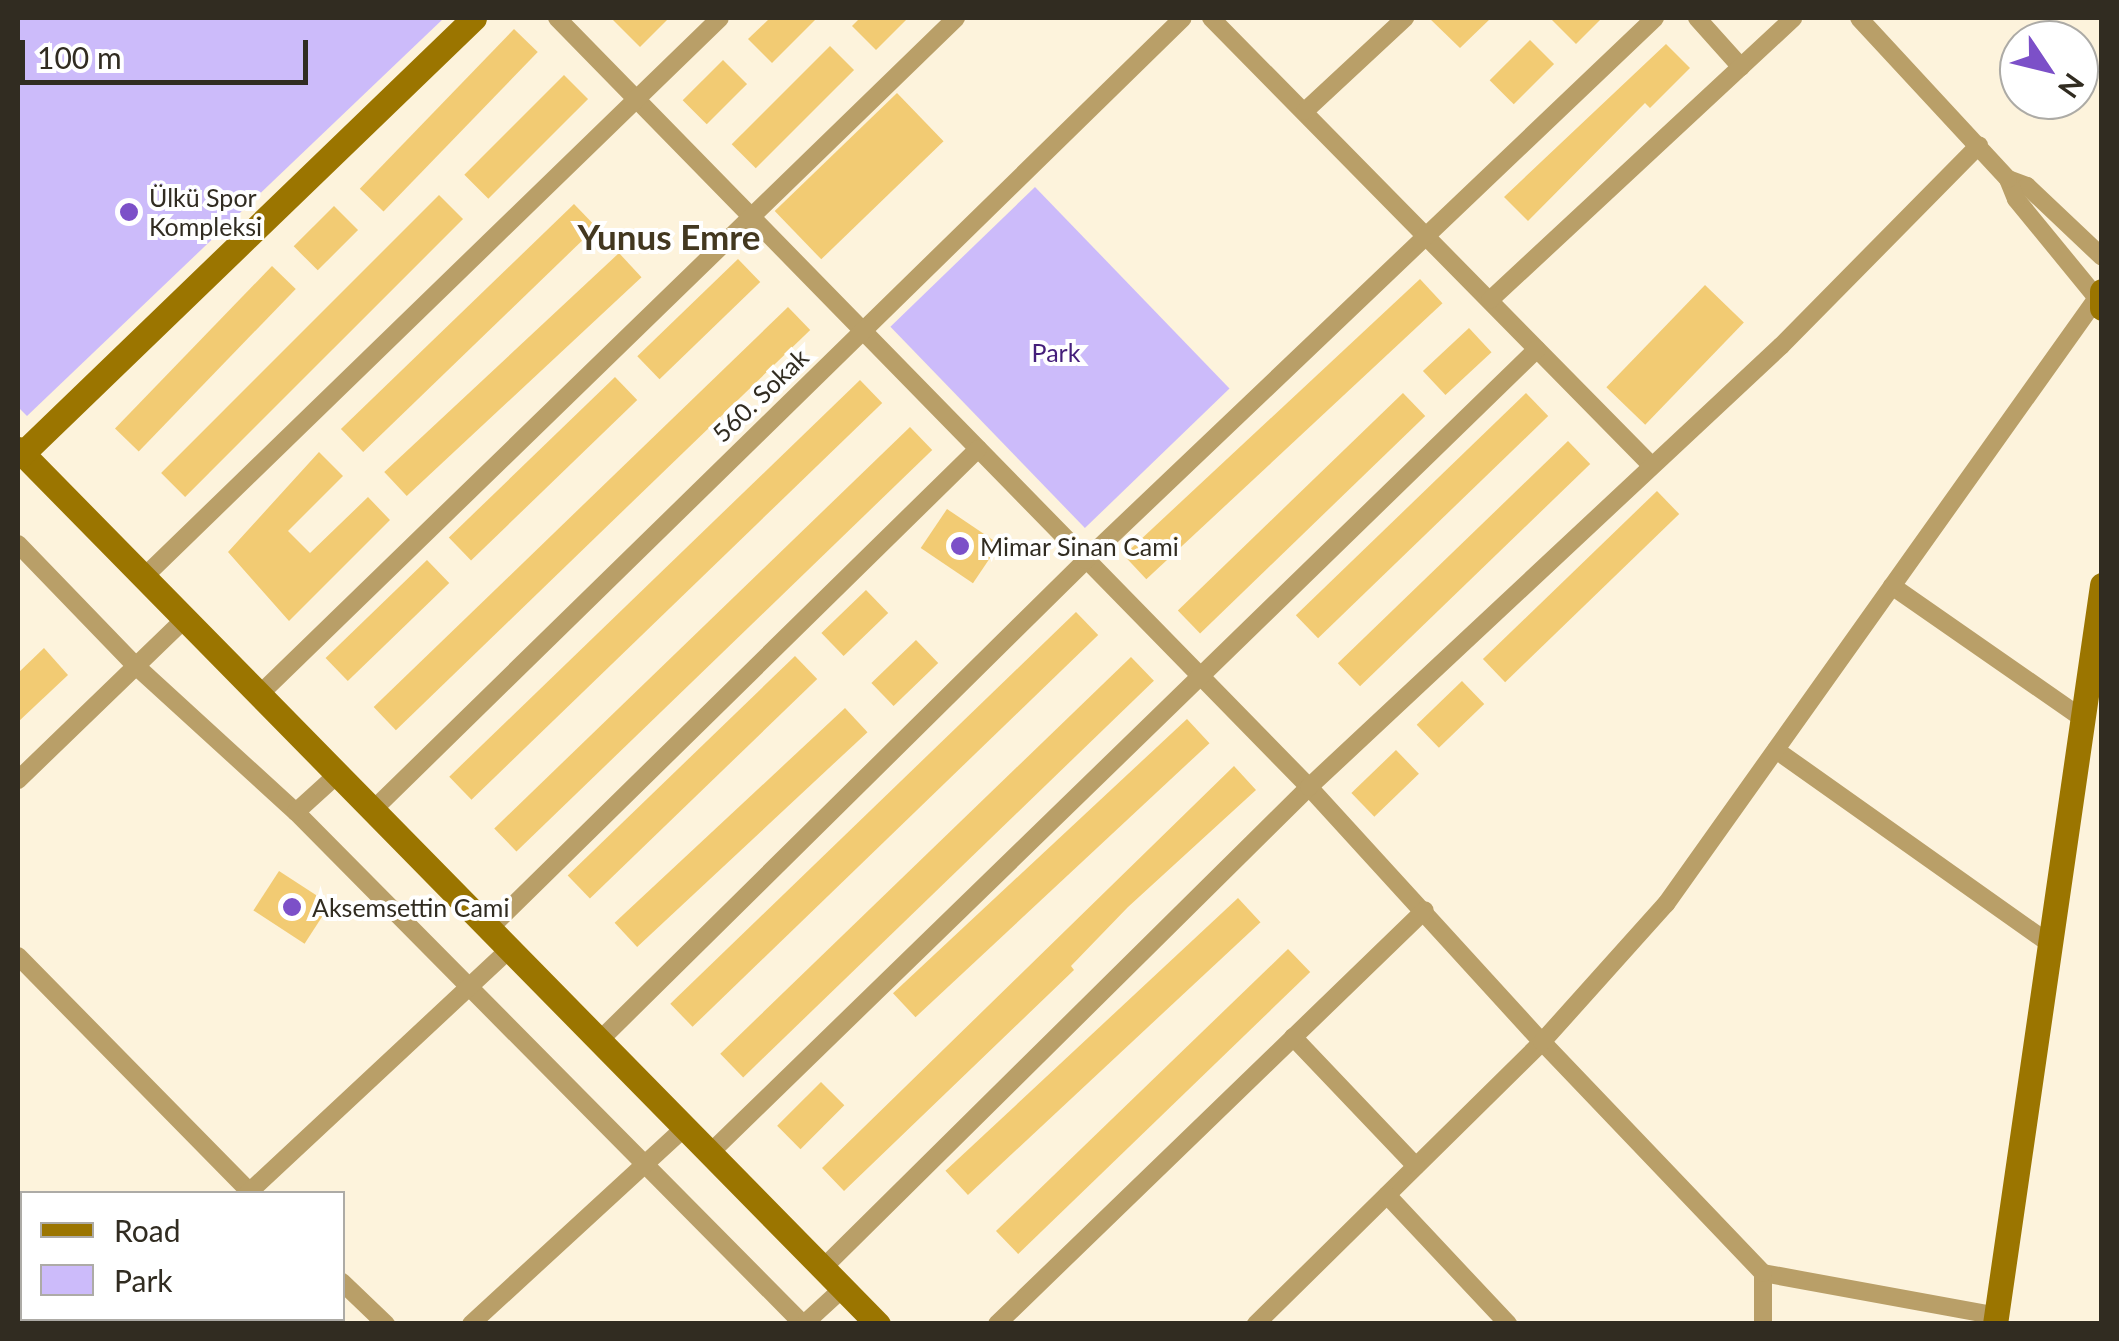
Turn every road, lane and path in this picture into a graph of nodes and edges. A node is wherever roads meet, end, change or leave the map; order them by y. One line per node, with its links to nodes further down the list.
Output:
1 (474, 18): 25 (street)
2 (557, 18): 13 (street)
3 (720, 18): 13 (street)
4 (956, 18): 17 (street)
5 (1182, 18): 22 (street, 560. Sokak)
6 (1211, 18): 14 (street)
7 (1405, 18): 14 (street)
8 (1656, 18): 18 (street)
9 (1697, 18): 12 (street)
10 (1792, 18): 12 (street)
11 (1859, 18): 15 (street)
12 (1742, 66): 21 (street)
13 (636, 98): 17 (street); 29 (street)
14 (1305, 111): 18 (street)
15 (1979, 145): 16 (street); 26 (street)
16 (2008, 179): 19 (street); 20 (street)
17 (752, 217): 22 (street); 35 (street)
18 (1425, 234): 21 (street); 28 (street)
19 (2102, 258)
20 (2100, 299): 31 (street)
21 (1490, 300): 23 (street)
22 (862, 330): 24 (street); 41 (street, 560. Sokak)
23 (1538, 349): 26 (street); 34 (street)
24 (978, 450): 28 (street); 44 (street)
25 (19, 454): 29 (street)
26 (1650, 464): 40 (street)
27 (18, 544): 33 (street)
28 (1086, 560): 34 (street); 50 (street)
29 (145, 576): 32 (street)
30 (2102, 585): 36 (street)
31 (1892, 586): 36 (street); 37 (street)
32 (188, 617): 33 (street); 35 (street)
33 (136, 666): 39 (street); 42 (street)
34 (1201, 678): 40 (street); 53 (street)
35 (261, 693): 38 (street)
36 (2082, 718): 45 (street)
37 (1776, 750): 45 (street); 51 (street)
38 (339, 773): 41 (street); 42 (street)
39 (18, 780)
40 (1309, 788): 43 (street); 59 (street)
41 (374, 809): 44 (street)
42 (296, 812): 48 (street)
43 (1425, 910): 49 (street); 51 (street)
44 (490, 928): 46 (street)
45 (2050, 944): 63 (street)
46 (510, 949): 48 (street); 50 (street)
47 (18, 956): 56 (street)
48 (470, 986): 54 (street); 57 (street)
49 (1293, 1037): 55 (street); 68 (street)
50 (600, 1040): 52 (street)
51 (1542, 1042): 55 (street); 60 (street)
52 (685, 1127): 53 (street); 54 (street)
53 (710, 1152): 59 (street)
54 (644, 1165): 65 (street); 66 (street)
55 (1416, 1166): 58 (street)
56 (247, 1191)
57 (251, 1191)
58 (1387, 1194): 69 (street); 70 (street)
59 (822, 1268): 62 (street)
60 (1764, 1272): 63 (street); 71 (street)
61 (345, 1285): 64 (street)
62 (842, 1289): 66 (street); 67 (street)
63 (1996, 1320)
64 (386, 1324)
65 (471, 1324)
66 (804, 1324)
67 (878, 1324)
68 (997, 1324)
69 (1256, 1324)
70 (1508, 1324)
71 (1763, 1324)

